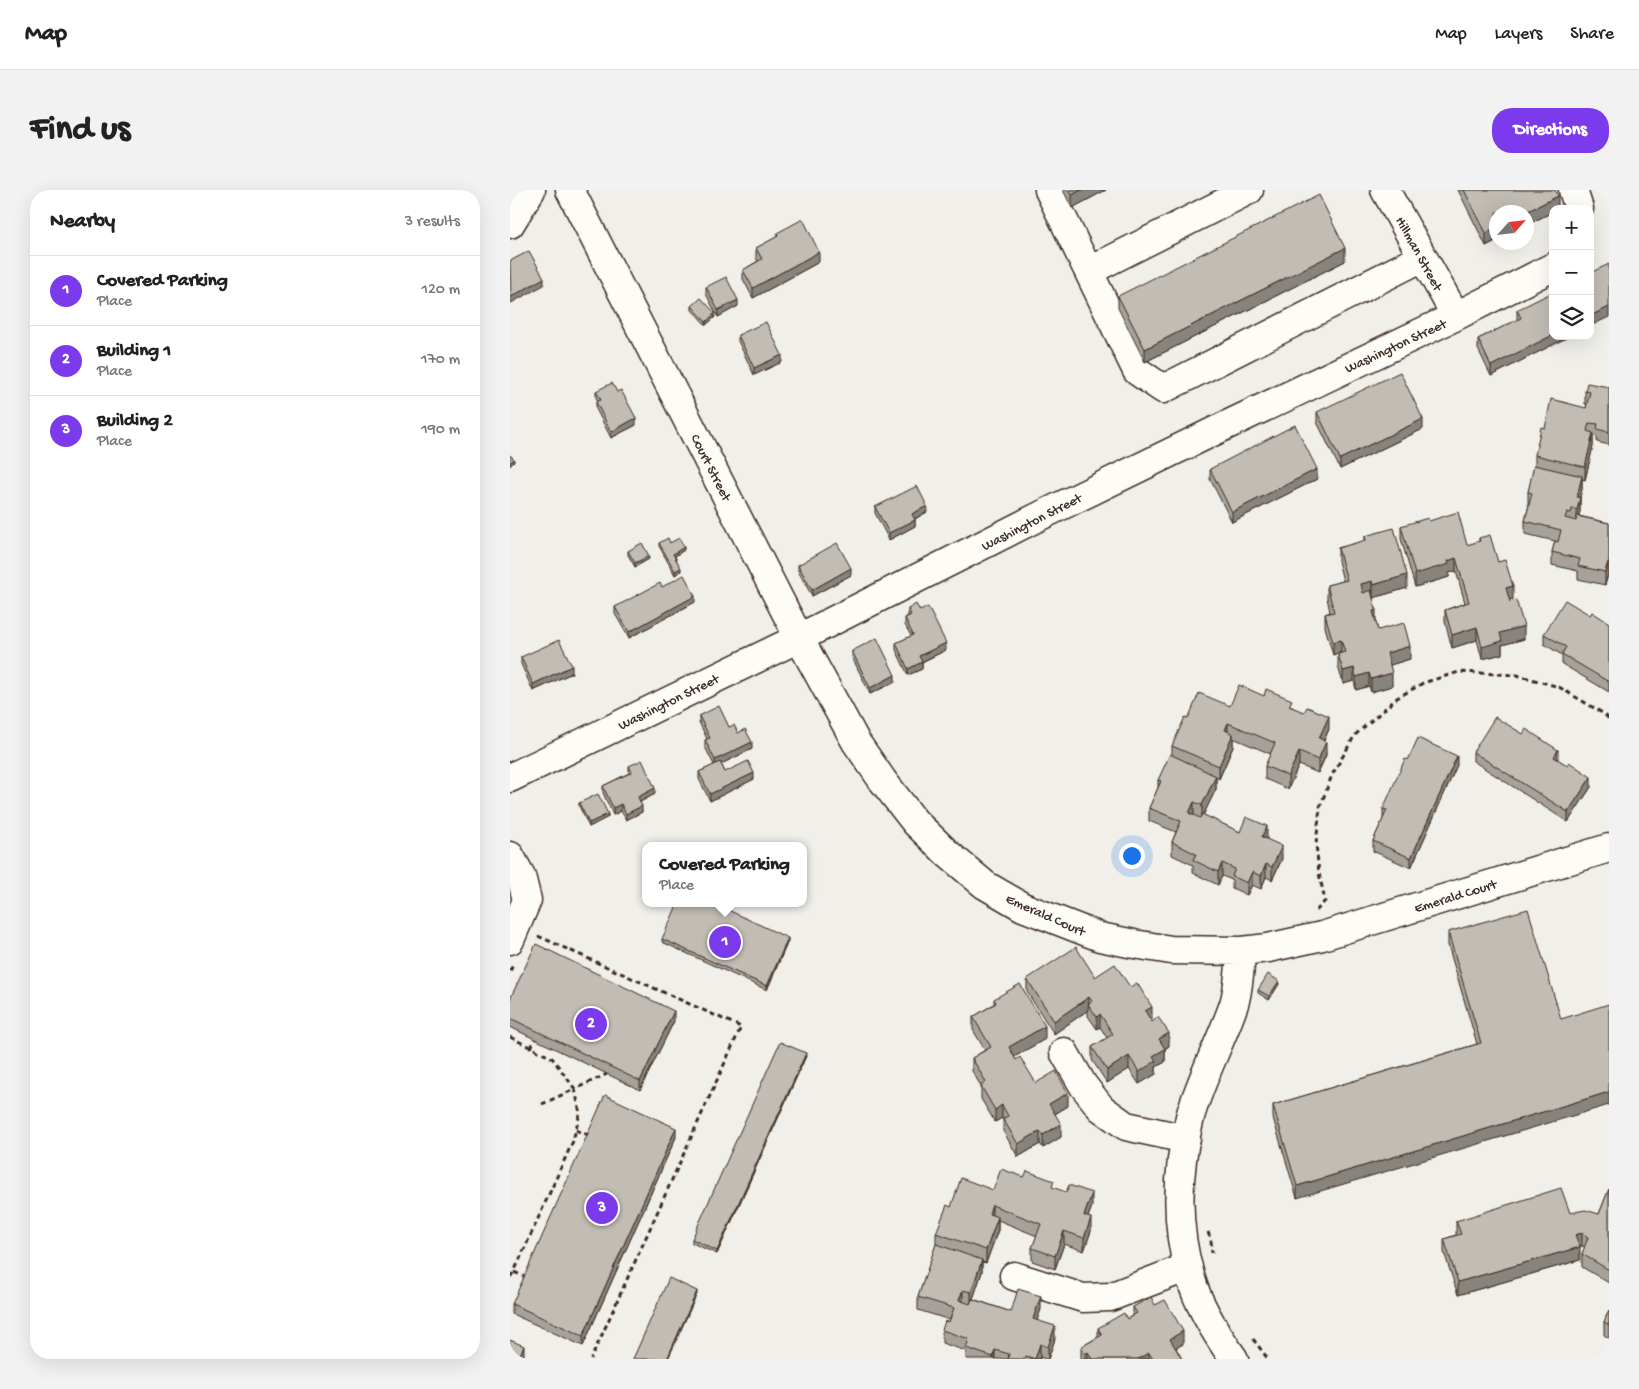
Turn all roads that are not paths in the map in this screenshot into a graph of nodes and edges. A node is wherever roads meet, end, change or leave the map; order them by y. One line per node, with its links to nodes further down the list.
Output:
1 (530, 190): 8 (street)
2 (570, 190): 13 (street, Court Street)
3 (1049, 190): 11 (street)
4 (1249, 190): 11 (street)
5 (1385, 190): 9 (street, Hillman Street)
6 (1573, 190): 7 (street)
7 (1578, 205)
8 (510, 224)
9 (1423, 257): 11 (street); 12 (street, Hillman Street)
10 (1549, 269): 12 (street, Washington Street)
11 (1089, 271)
12 (1456, 316): 13 (street, Washington Street)
13 (799, 638): 14 (street, Court Street); 15 (street, Washington Street)
14 (856, 742): 19 (street, Emerald Court)
15 (510, 778)
16 (1609, 848): 19 (street, Emerald Court)
17 (510, 856): 18 (street)
18 (510, 940)
19 (1242, 951): 21 (street)
20 (1064, 1052): 21 (street)
21 (1186, 1139): 22 (street)
22 (1188, 1267): 23 (street); 24 (street)
23 (1014, 1276)
24 (1234, 1359)

